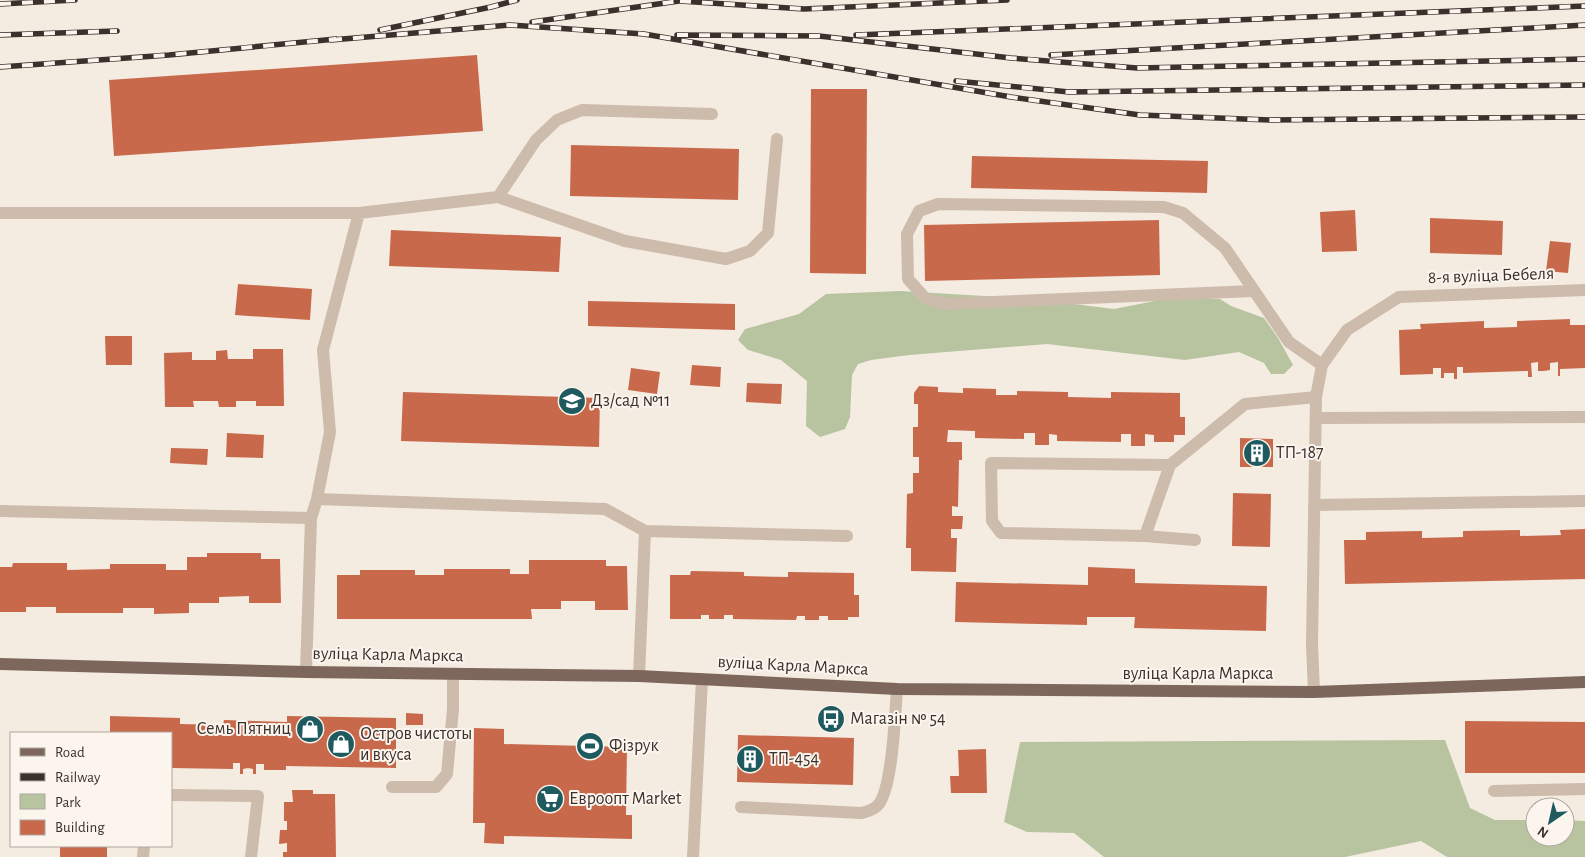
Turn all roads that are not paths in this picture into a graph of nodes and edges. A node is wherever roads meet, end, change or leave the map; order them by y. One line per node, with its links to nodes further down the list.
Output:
1 (712, 114): 3 (street)
2 (777, 139): 3 (street)
3 (498, 197): 5 (street)
4 (0, 213): 5 (street)
5 (359, 213): 13 (street)
6 (1585, 290): 8 (street, 8-я вуліца Бебеля)
7 (1253, 291): 7 (street); 8 (street)
8 (1322, 365): 9 (street)
9 (1316, 397): 11 (street); 12 (street)
10 (1585, 416): 11 (street)
11 (1316, 418): 15 (street)
12 (1170, 465): 20 (street); 20 (street)
13 (317, 499): 17 (street); 18 (street)
14 (1584, 500): 15 (street)
15 (1314, 505): 29 (street)
16 (0, 511): 17 (street)
17 (311, 518): 23 (street)
18 (645, 531): 19 (street); 25 (street)
19 (847, 536)
20 (1145, 536): 21 (street)
21 (1195, 540)
22 (0, 664): 23 (main road, вуліца Карла Маркса)
23 (306, 672): 24 (main road, вуліца Карла Маркса)
24 (453, 674): 25 (main road, вуліца Карла Маркса); 30 (street)
25 (639, 676): 26 (main road, вуліца Карла Маркса)
26 (702, 679): 28 (main road, вуліца Карла Маркса); 36 (street)
27 (1585, 682): 29 (main road, вуліца Карла Маркса)
28 (897, 689): 29 (main road, вуліца Карла Маркса); 34 (street)
29 (1314, 692)
30 (392, 787)
31 (1585, 789): 32 (street)
32 (1494, 791)
33 (172, 795): 35 (street)
34 (741, 807)
35 (250, 857)
36 (693, 857)

